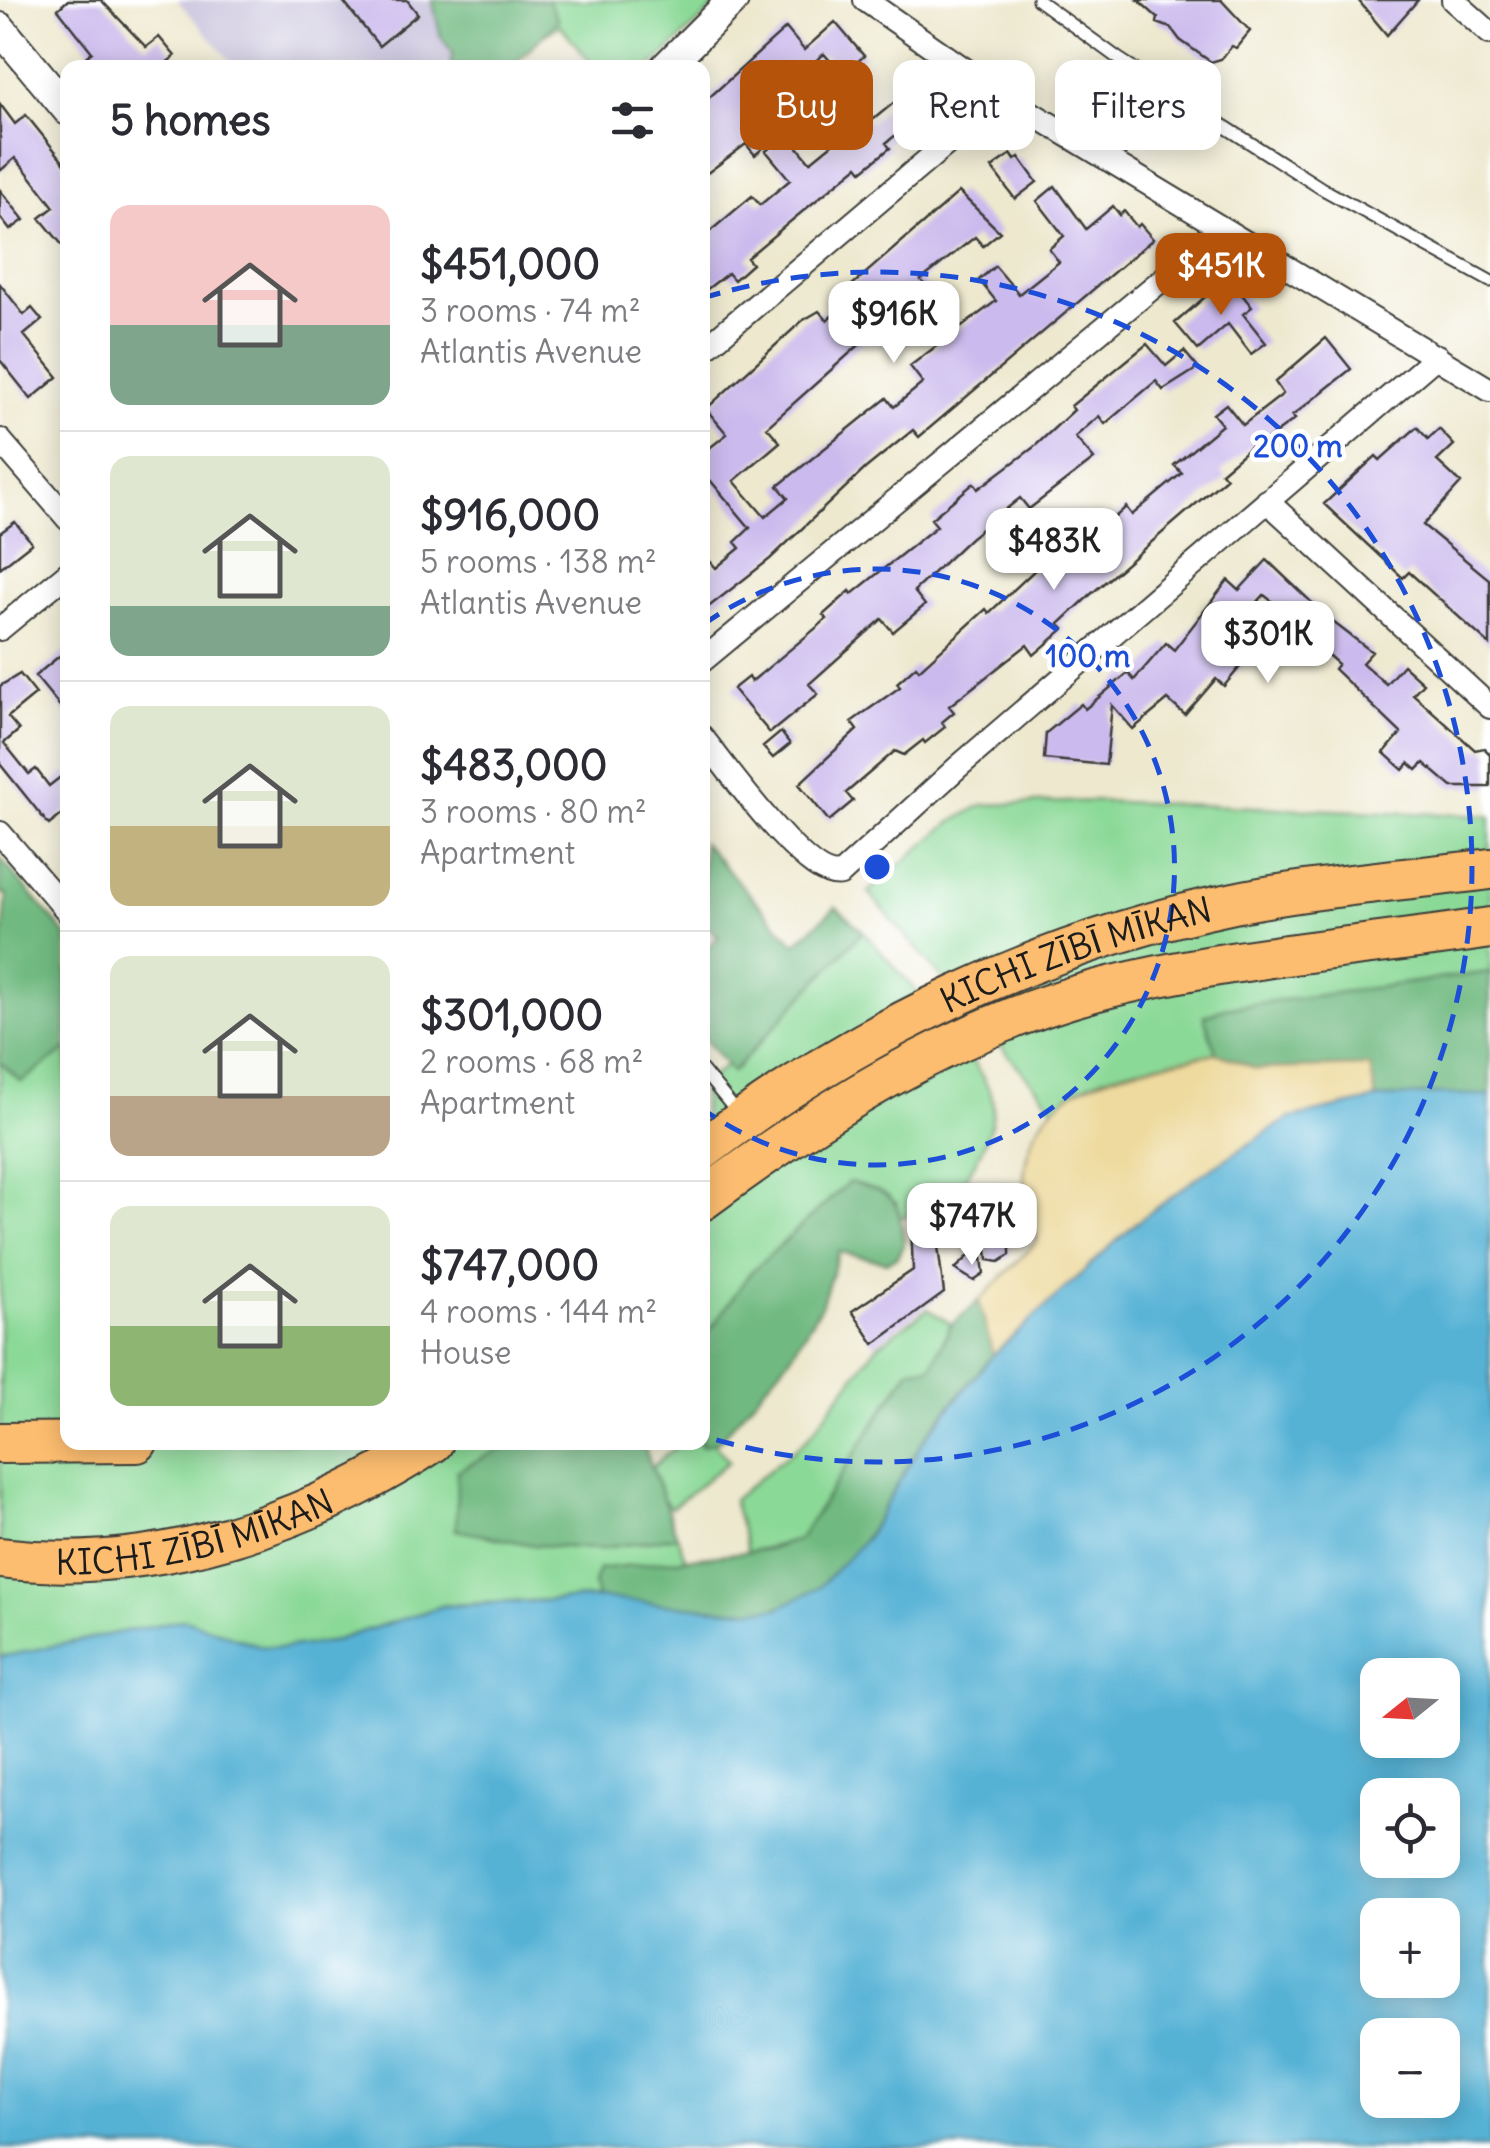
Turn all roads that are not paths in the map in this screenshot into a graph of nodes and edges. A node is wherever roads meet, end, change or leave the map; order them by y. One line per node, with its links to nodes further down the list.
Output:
1 (865, 0): 8 (street)
2 (1038, 0): 13 (lane)
3 (1453, 0): 6 (street)
4 (724, 3): 7 (street)
5 (0, 28): 9 (street)
6 (1490, 33)
7 (671, 60)
8 (951, 60)
9 (60, 100)
10 (1035, 116): 12 (street)
11 (939, 150): 14 (street)
12 (1222, 230): 15 (street); 22 (street)
13 (1490, 281)
14 (710, 344)
15 (1437, 356): 16 (street); 18 (street)
16 (1490, 390)
17 (0, 440): 19 (street)
18 (1267, 501): 23 (street); 24 (street)
19 (60, 510)
20 (60, 579): 21 (street)
21 (0, 630)
22 (710, 654)
23 (1490, 708)
24 (710, 747)
25 (0, 832): 27 (street)
26 (1490, 868): 30 (highway, KICHI ZĪBĪ MĪKAN)
27 (60, 893)
28 (1490, 928): 30 (highway, KICHI ZĪBĪ MĪKAN)
29 (710, 1080): 30 (lane)
30 (760, 1142): 31 (highway, KICHI ZĪBĪ MĪKAN); 32 (highway, KICHI ZĪBĪ MĪKAN)
31 (710, 1149)
32 (710, 1192)
33 (0, 1443): 34 (highway)
34 (60, 1445)
35 (418, 1450): 36 (highway, KICHI ZĪBĪ MĪKAN)
36 (0, 1558)

